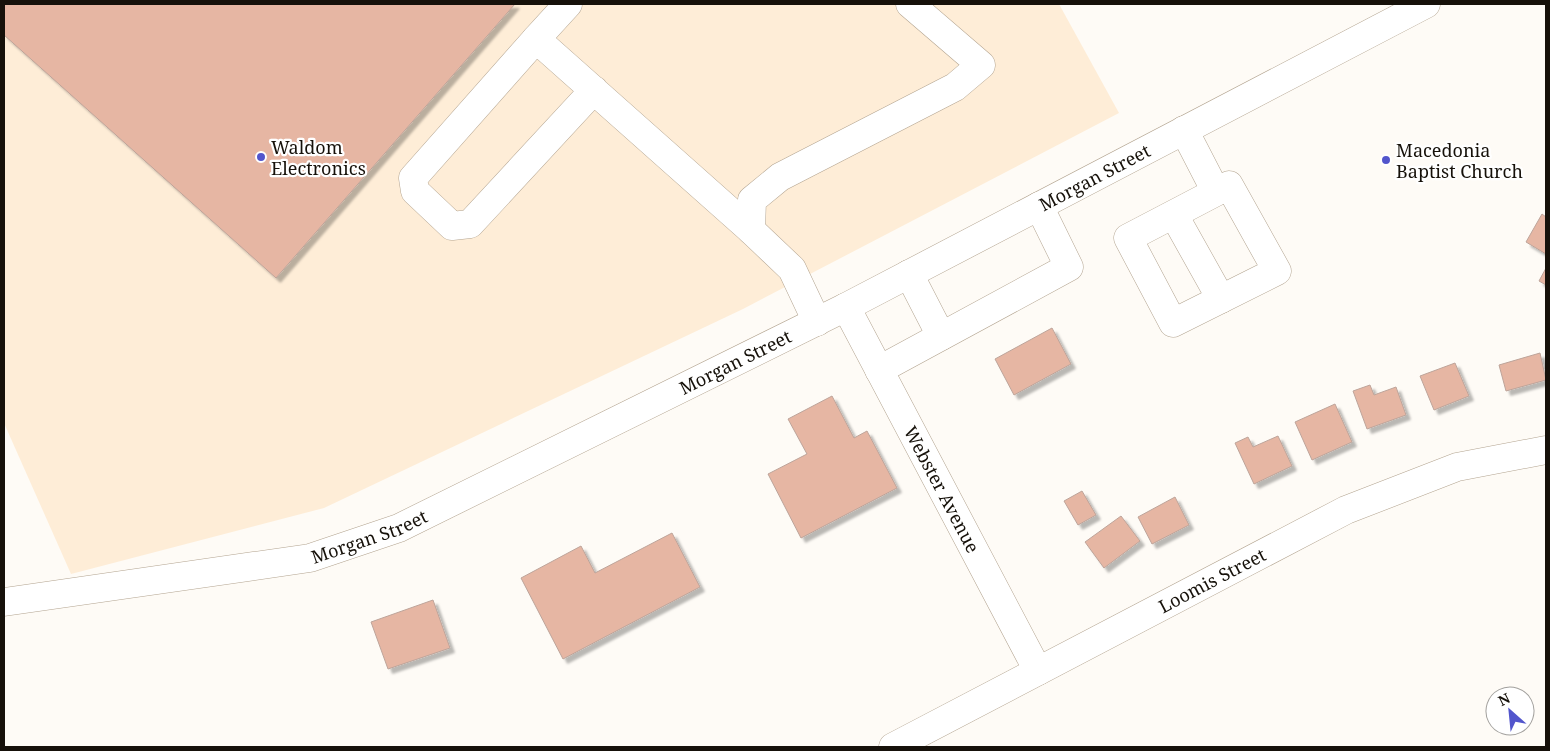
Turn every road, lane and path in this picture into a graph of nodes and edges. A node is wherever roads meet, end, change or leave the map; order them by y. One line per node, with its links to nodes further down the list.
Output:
1 (568, 4): 4 (main road)
2 (910, 4): 10 (main road)
3 (1426, 4): 6 (main road, Morgan Street)
4 (536, 39): 5 (main road); 5 (main road)
5 (594, 90): 10 (main road)
6 (1184, 130): 7 (main road); 8 (main road, Morgan Street)
7 (1216, 192): 9 (main road); 12 (main road)
8 (1039, 206): 11 (main road, Morgan Street); 15 (main road)
9 (1174, 215): 12 (main road); 12 (main road)
10 (752, 230): 14 (main road)
11 (909, 274): 13 (main road, Morgan Street); 15 (main road)
12 (1221, 299)
13 (846, 307): 14 (main road, Morgan Street); 16 (main road, Webster Avenue)
14 (817, 322): 18 (main road, Morgan Street)
15 (941, 336): 16 (main road)
16 (879, 370): 19 (main road, Webster Avenue)
17 (1546, 450): 19 (main road, Loomis Street)
18 (4, 602)
19 (1038, 671): 20 (main road, Loomis Street)
20 (893, 747)

